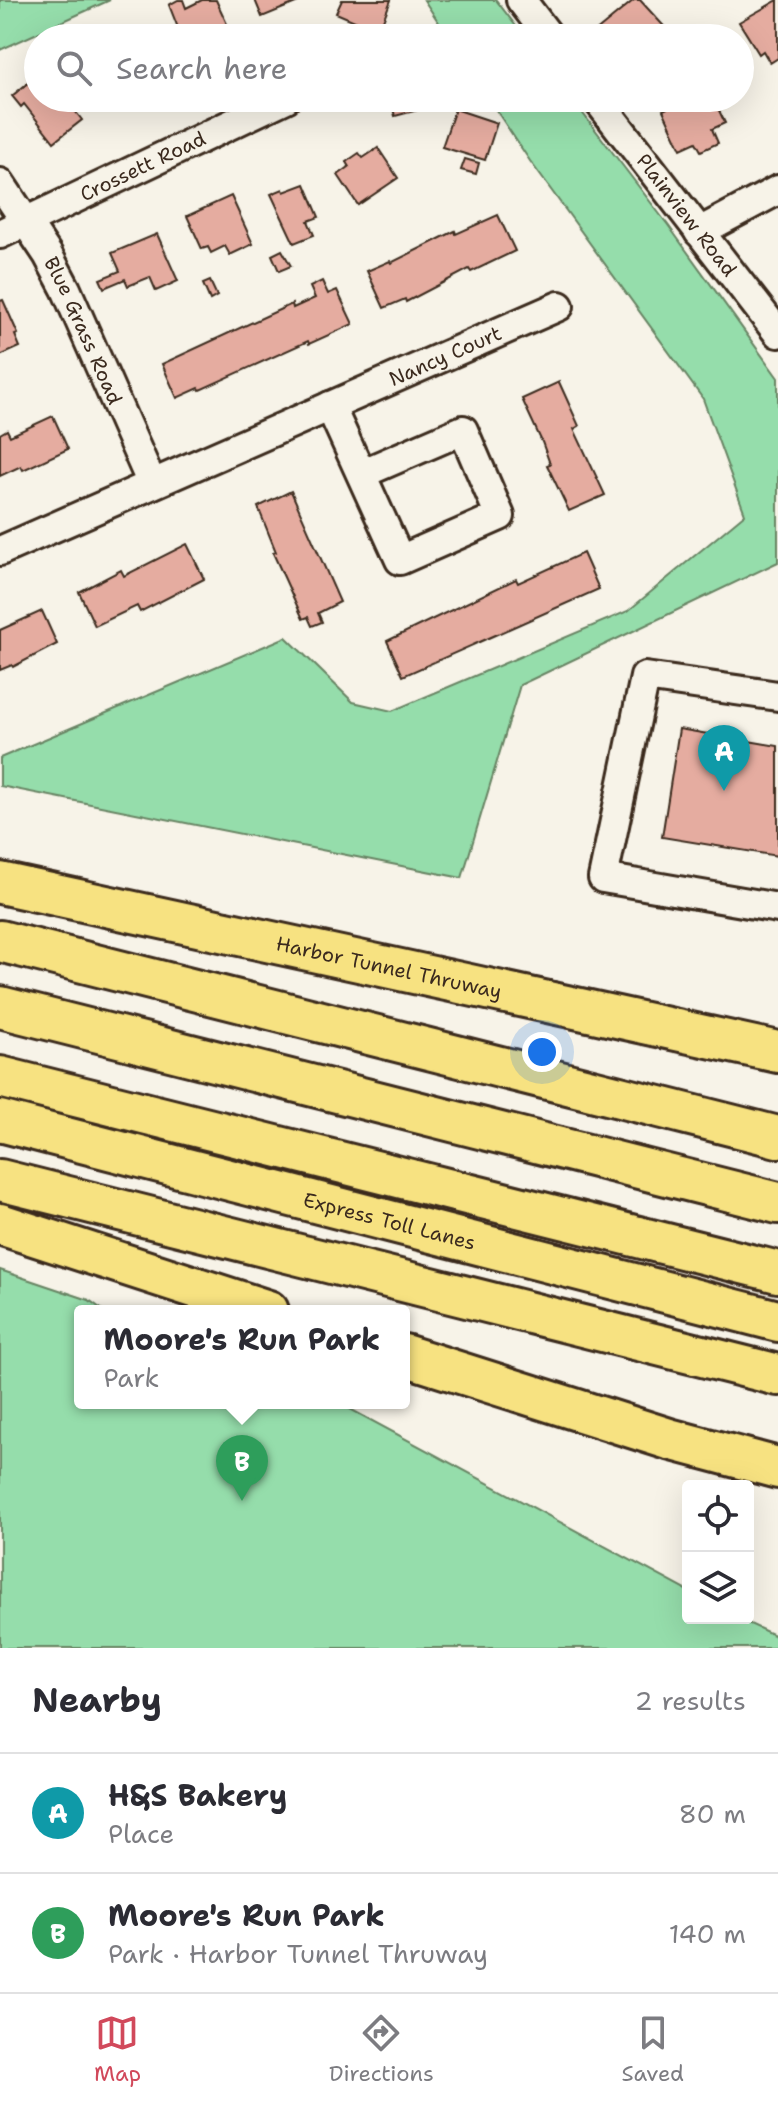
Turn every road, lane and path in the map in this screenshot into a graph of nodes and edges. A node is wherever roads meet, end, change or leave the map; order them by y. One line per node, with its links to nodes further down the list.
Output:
1 (521, 0): 2 (street)
2 (539, 24)
3 (257, 112): 7 (street, Crossett Road)
4 (607, 112): 8 (street, Plainview Road)
5 (0, 183): 7 (street, Blue Grass Road)
6 (778, 190): 8 (street)
7 (27, 223): 9 (street, Crossett Road); 14 (street, Blue Grass Road)
8 (699, 232): 11 (street, Plainview Road)
9 (0, 234)
10 (559, 306): 12 (street, Nancy Court)
11 (778, 333)
12 (330, 406): 13 (street); 14 (street, Nancy Court)
13 (361, 474): 13 (street)
14 (152, 484): 15 (street, Nancy Court)
15 (0, 551)
16 (778, 696): 18 (street)
17 (0, 883): 22 (highway, Harbor Tunnel Thruway)
18 (778, 908)
19 (0, 941): 25 (highway)
20 (0, 1007): 27 (highway)
21 (0, 1051): 29 (highway)
22 (778, 1052)
23 (0, 1077): 29 (highway)
24 (0, 1121): 33 (highway, Express Toll Lanes)
25 (778, 1137)
26 (0, 1180): 35 (highway)
27 (778, 1203)
28 (0, 1224): 32 (highway)
29 (717, 1243): 30 (highway); 31 (highway)
30 (778, 1244)
31 (778, 1272)
32 (250, 1305)
33 (778, 1321)
34 (410, 1357): 36 (highway)
35 (778, 1375)
36 (778, 1468)

